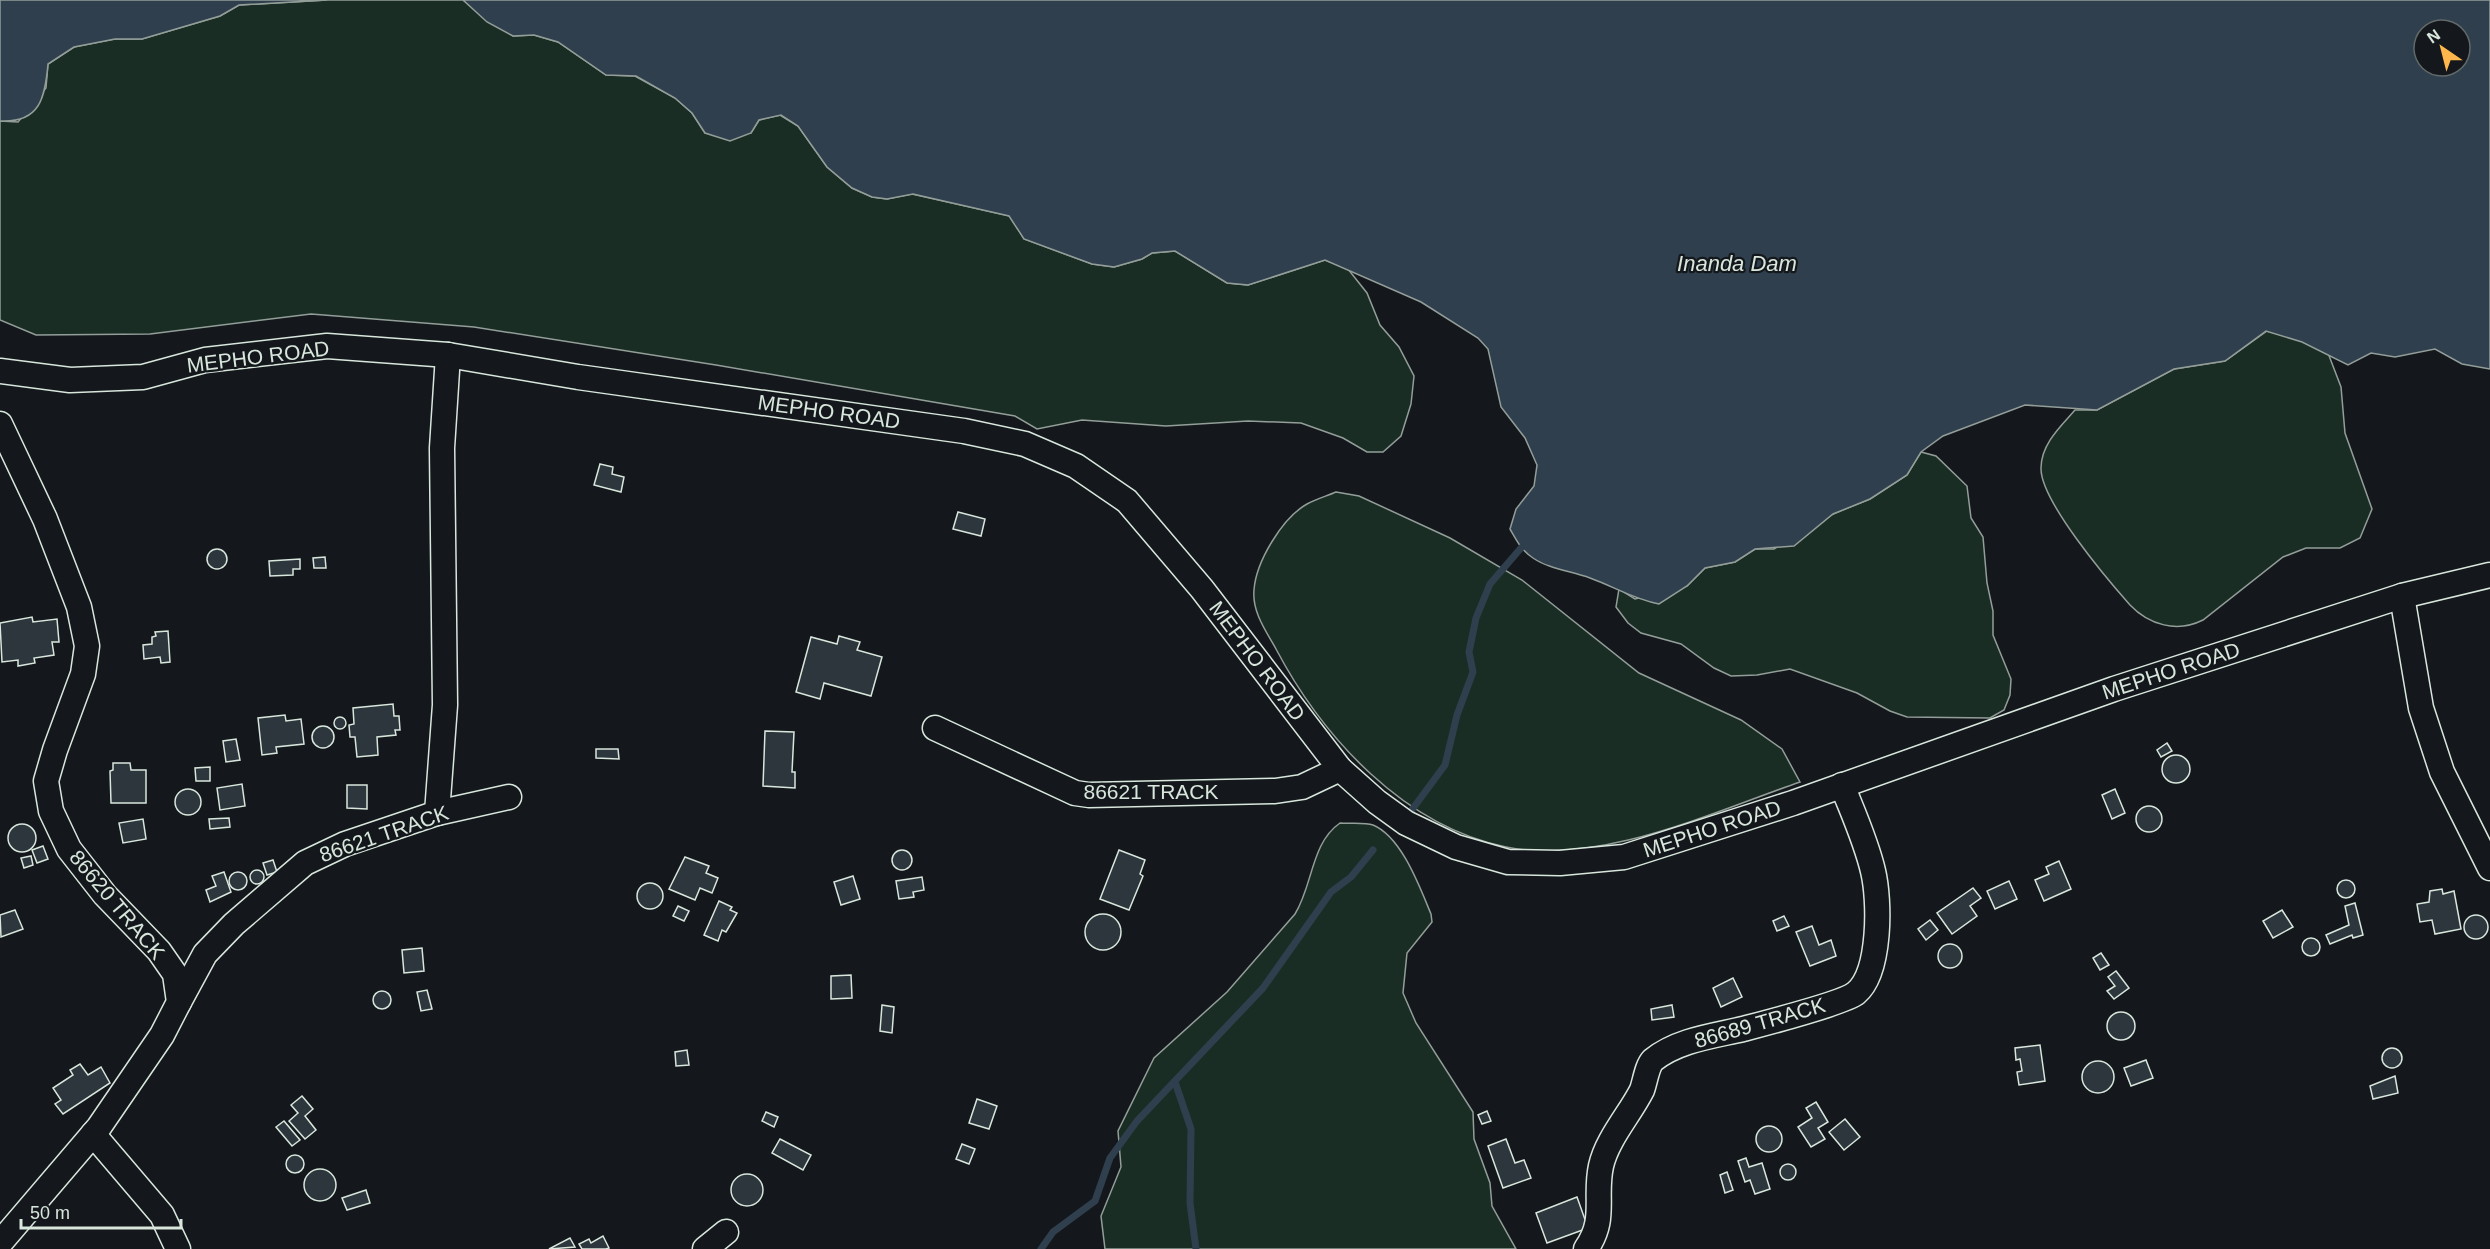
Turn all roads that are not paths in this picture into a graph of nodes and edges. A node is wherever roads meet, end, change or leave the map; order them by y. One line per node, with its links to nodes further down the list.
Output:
1 (448, 355): 2 (street, MEPHO ROAD); 7 (street, MEPHO ROAD); 10 (street)
2 (0, 371)
3 (0, 424): 12 (street, 86620 TRACK)
4 (2490, 575): 5 (street, MEPHO ROAD)
5 (2402, 596): 8 (street, MEPHO ROAD); 11 (street)
6 (936, 728): 7 (street, 86621 TRACK)
7 (1340, 769): 8 (street, MEPHO ROAD)
8 (1842, 785): 18 (street, 86689 TRACK)
9 (509, 797): 10 (street, 86621 TRACK)
10 (437, 813): 12 (street, 86621 TRACK)
11 (2490, 868)
12 (179, 1002): 13 (street)
13 (93, 1134): 15 (street); 16 (street)
14 (726, 1232): 17 (street)
15 (0, 1243)
16 (178, 1249)
17 (705, 1249)
18 (1586, 1249)

